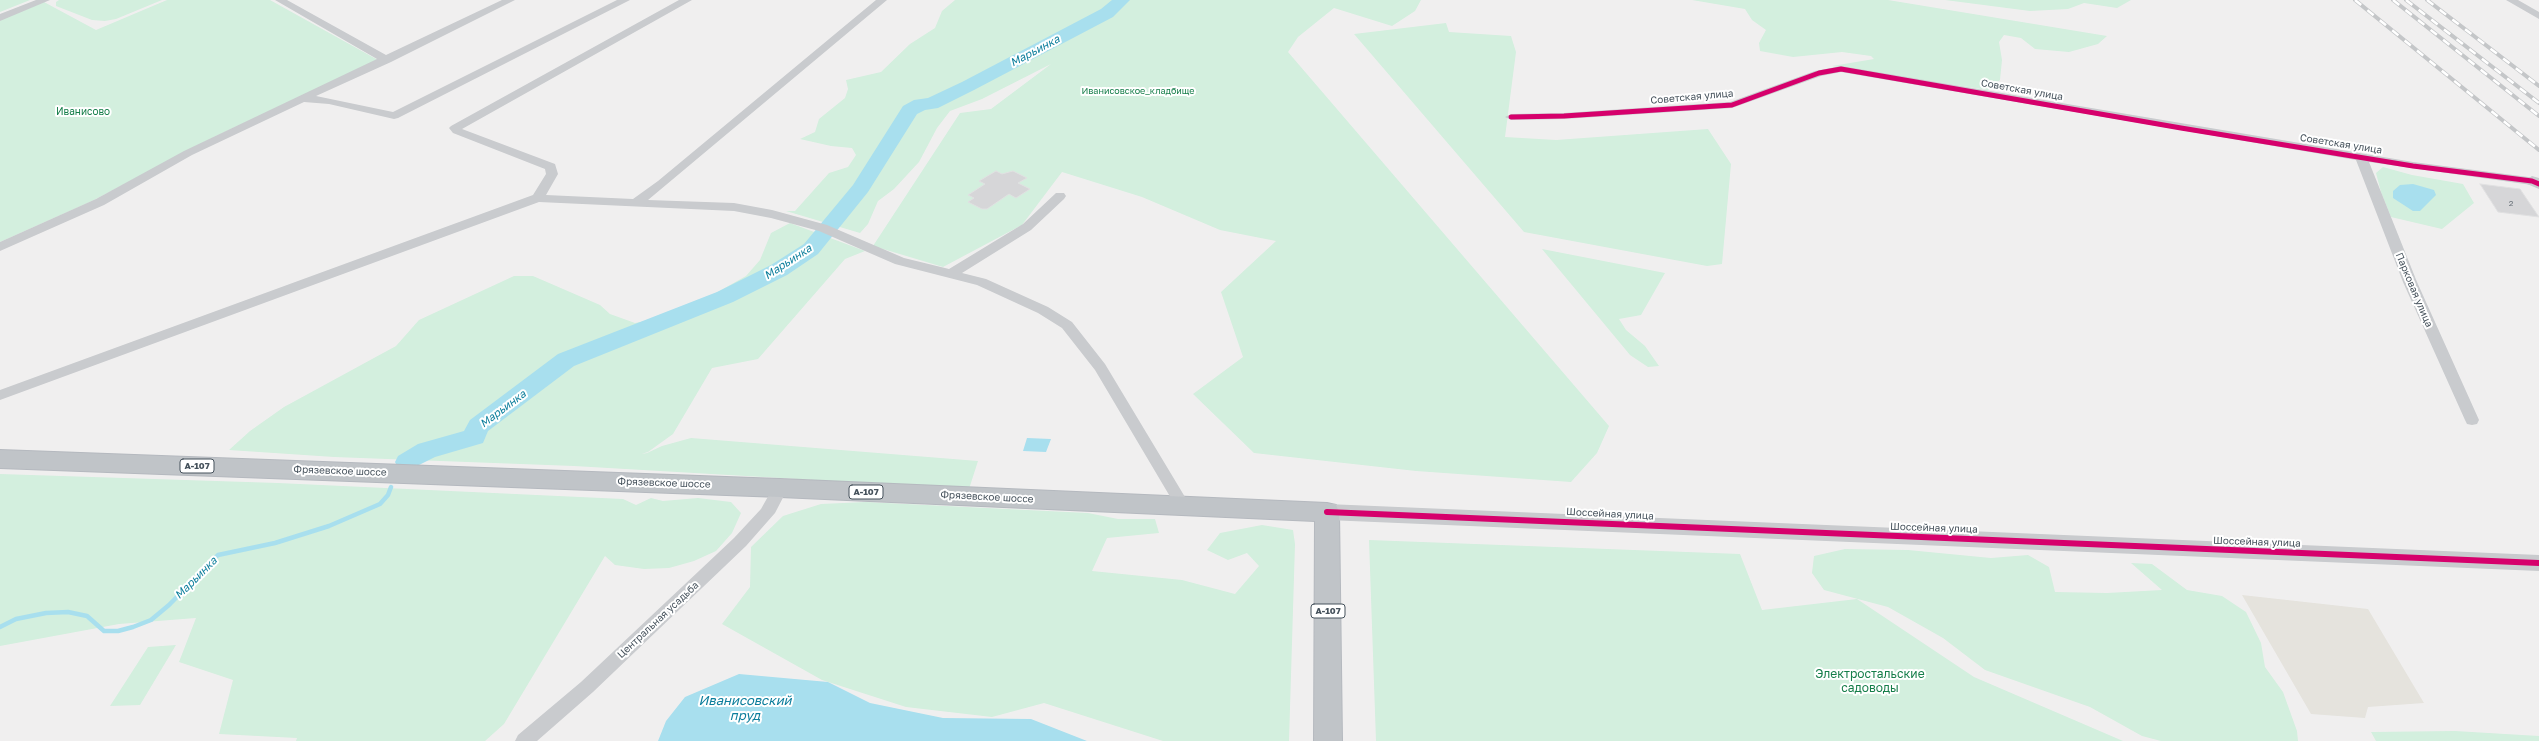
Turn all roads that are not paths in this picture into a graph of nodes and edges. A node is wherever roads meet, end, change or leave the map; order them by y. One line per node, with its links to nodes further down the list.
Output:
1 (45, 0): 9 (street)
2 (280, 0): 10 (street)
3 (510, 0): 10 (street)
4 (625, 0): 11 (street)
5 (688, 0): 16 (street)
6 (882, 0): 17 (street)
7 (2511, 0): 8 (street)
8 (2539, 16)
9 (0, 18)
10 (387, 60): 11 (street)
11 (306, 99): 18 (street)
12 (1511, 117): 13 (street, Советская улица)
13 (2361, 158): 14 (street, Советская улица); 21 (street, Парковая улица)
14 (2536, 183)
15 (1060, 196): 19 (street)
16 (538, 198): 17 (street); 20 (street)
17 (636, 203): 19 (street)
18 (0, 247)
19 (951, 274): 24 (street)
20 (0, 395)
21 (2472, 420)
22 (0, 459): 23 (highway, Фрязевское шоссе / А-107)
23 (780, 488): 24 (highway, Фрязевское шоссе / А-107); 27 (street, Центральная усадьба)
24 (1183, 506): 25 (highway, Фрязевское шоссе / А-107)
25 (1327, 512): 26 (street, Шоссейная улица); 28 (highway, А-107)
26 (2539, 563)
27 (524, 741)
28 (1328, 741)

